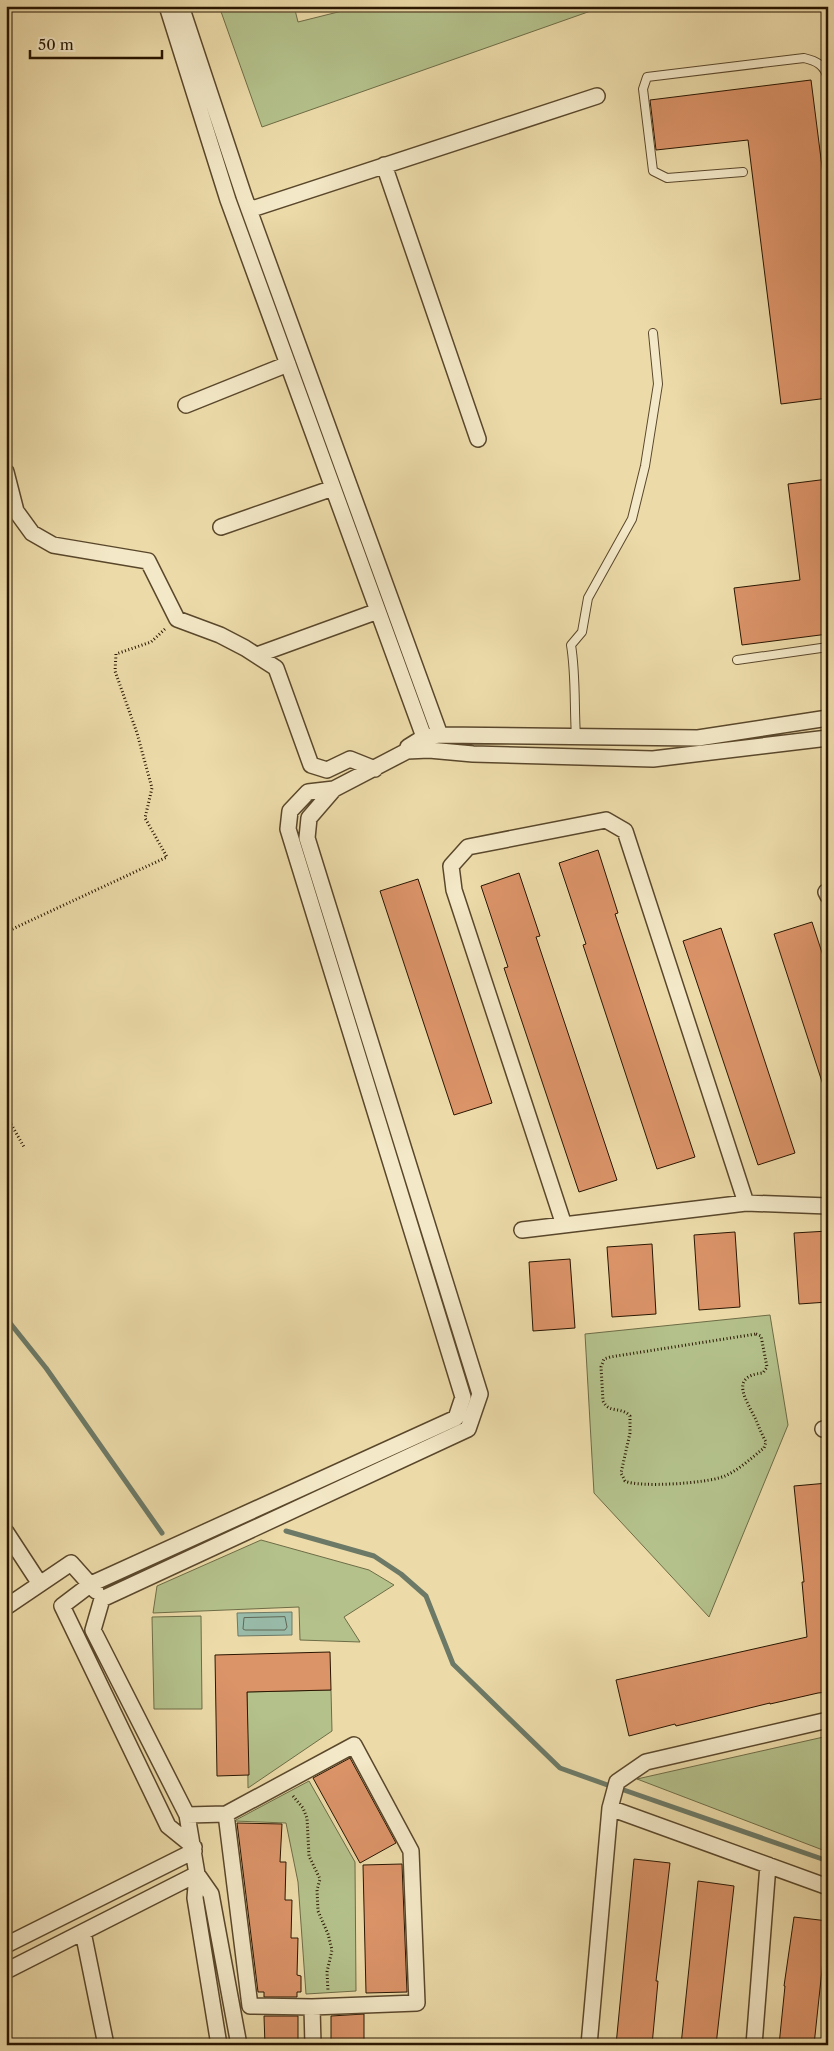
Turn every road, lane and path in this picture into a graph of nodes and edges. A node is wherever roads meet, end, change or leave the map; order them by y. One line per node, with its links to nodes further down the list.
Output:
1 (166, 6): 9 (street)
2 (181, 6): 7 (street)
3 (828, 78): 6 (lane)
4 (596, 96): 5 (street)
5 (384, 165): 7 (street); 11 (street)
6 (743, 172)
7 (249, 210): 21 (street)
8 (653, 334): 23 (lane)
9 (288, 364): 10 (street); 13 (street)
10 (186, 405)
11 (478, 439)
12 (6, 472): 16 (street)
13 (333, 488): 14 (street); 15 (street)
14 (220, 527)
15 (378, 611): 18 (street); 22 (street)
16 (177, 619): 18 (street); 28 (path)
17 (828, 647): 19 (lane)
18 (258, 655): 26 (street)
19 (737, 660)
20 (828, 718): 23 (street)
21 (440, 735): 22 (street); 23 (street)
22 (424, 737): 25 (street)
23 (576, 737)
24 (828, 738): 25 (street)
25 (407, 751): 26 (street)
26 (375, 769): 27 (street)
27 (334, 789): 38 (street); 39 (street)
28 (6, 932)
29 (6, 1115): 30 (path)
30 (24, 1147)
31 (746, 1203): 32 (street); 33 (street); 33 (street)
32 (828, 1206)
33 (564, 1225): 34 (street)
34 (522, 1230)
35 (761, 1336): 35 (path)
36 (6, 1532): 37 (street)
37 (40, 1584): 38 (street); 40 (street)
38 (91, 1584): 39 (street); 46 (street)
39 (102, 1599): 45 (street)
40 (6, 1607)
41 (828, 1720): 43 (street)
42 (278, 1786): 44 (street); 53 (path); 53 (street)
43 (610, 1808): 47 (street); 59 (street)
44 (226, 1814): 45 (street); 54 (street)
45 (187, 1815): 46 (street)
46 (194, 1849): 48 (street); 51 (street)
47 (768, 1865): 49 (street); 60 (street)
48 (198, 1874): 50 (street); 56 (street); 57 (street)
49 (828, 1887)
50 (83, 1932): 52 (street); 55 (street)
51 (6, 1946)
52 (6, 1971)
53 (332, 2006): 54 (street)
54 (312, 2007): 58 (street)
55 (106, 2045)
56 (219, 2045)
57 (239, 2045)
58 (313, 2045)
59 (589, 2045)
60 (754, 2045)

